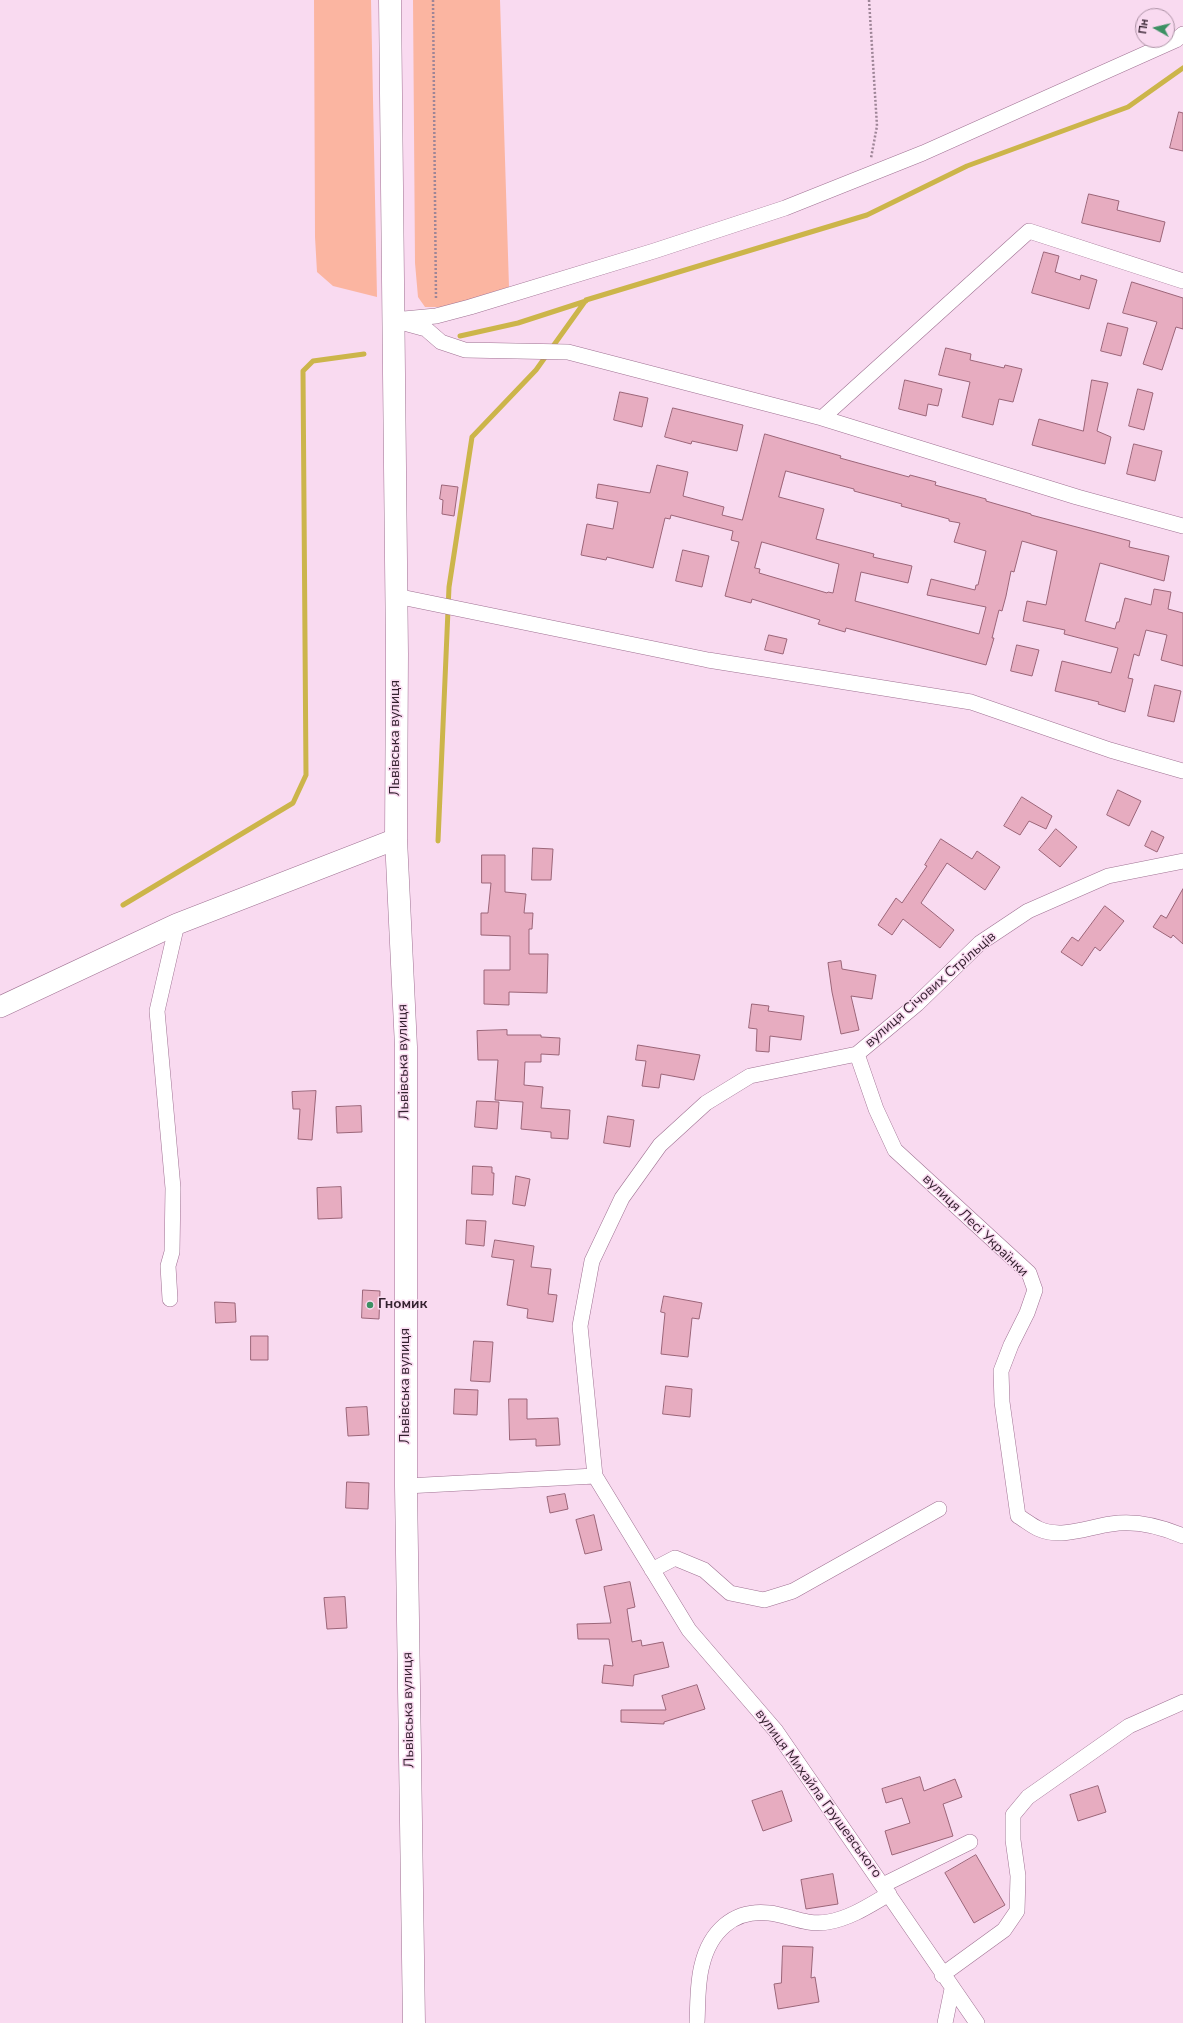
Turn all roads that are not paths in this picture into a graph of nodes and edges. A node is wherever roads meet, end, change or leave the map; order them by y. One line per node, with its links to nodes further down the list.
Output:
1 (390, 0): 4 (main road, Львівська вулиця)
2 (1183, 34): 4 (street)
3 (1183, 281): 5 (street)
4 (393, 320): 5 (street); 7 (main road, Львівська вулиця)
5 (822, 418): 6 (street)
6 (1183, 526)
7 (396, 596): 8 (street); 9 (main road, Львівська вулиця)
8 (1183, 771)
9 (396, 839): 11 (street); 16 (main road, Львівська вулиця)
10 (1183, 861): 13 (street, вулиця Січових Стрільців)
11 (177, 924): 12 (street); 14 (street)
12 (0, 1007)
13 (857, 1054): 15 (street, вулиця Січових Стрільців); 18 (street, вулиця Лесі Українки)
14 (170, 1299)
15 (595, 1476): 16 (street); 19 (street, вулиця Михайла Грушевського)
16 (406, 1486): 25 (main road, Львівська вулиця)
17 (940, 1509): 19 (street)
18 (1183, 1536)
19 (652, 1570): 22 (street, вулиця Михайла Грушевського)
20 (1183, 1702): 23 (street)
21 (970, 1842): 22 (street)
22 (886, 1890): 23 (street, вулиця Михайла Грушевського); 26 (street, вулиця Михайла Грушевського)
23 (942, 1974): 24 (street, вулиця Михайла Грушевського)
24 (952, 1989): 27 (street); 28 (street, вулиця Михайла Грушевського)
25 (414, 2023)
26 (697, 2023)
27 (945, 2023)
28 (977, 2023)

